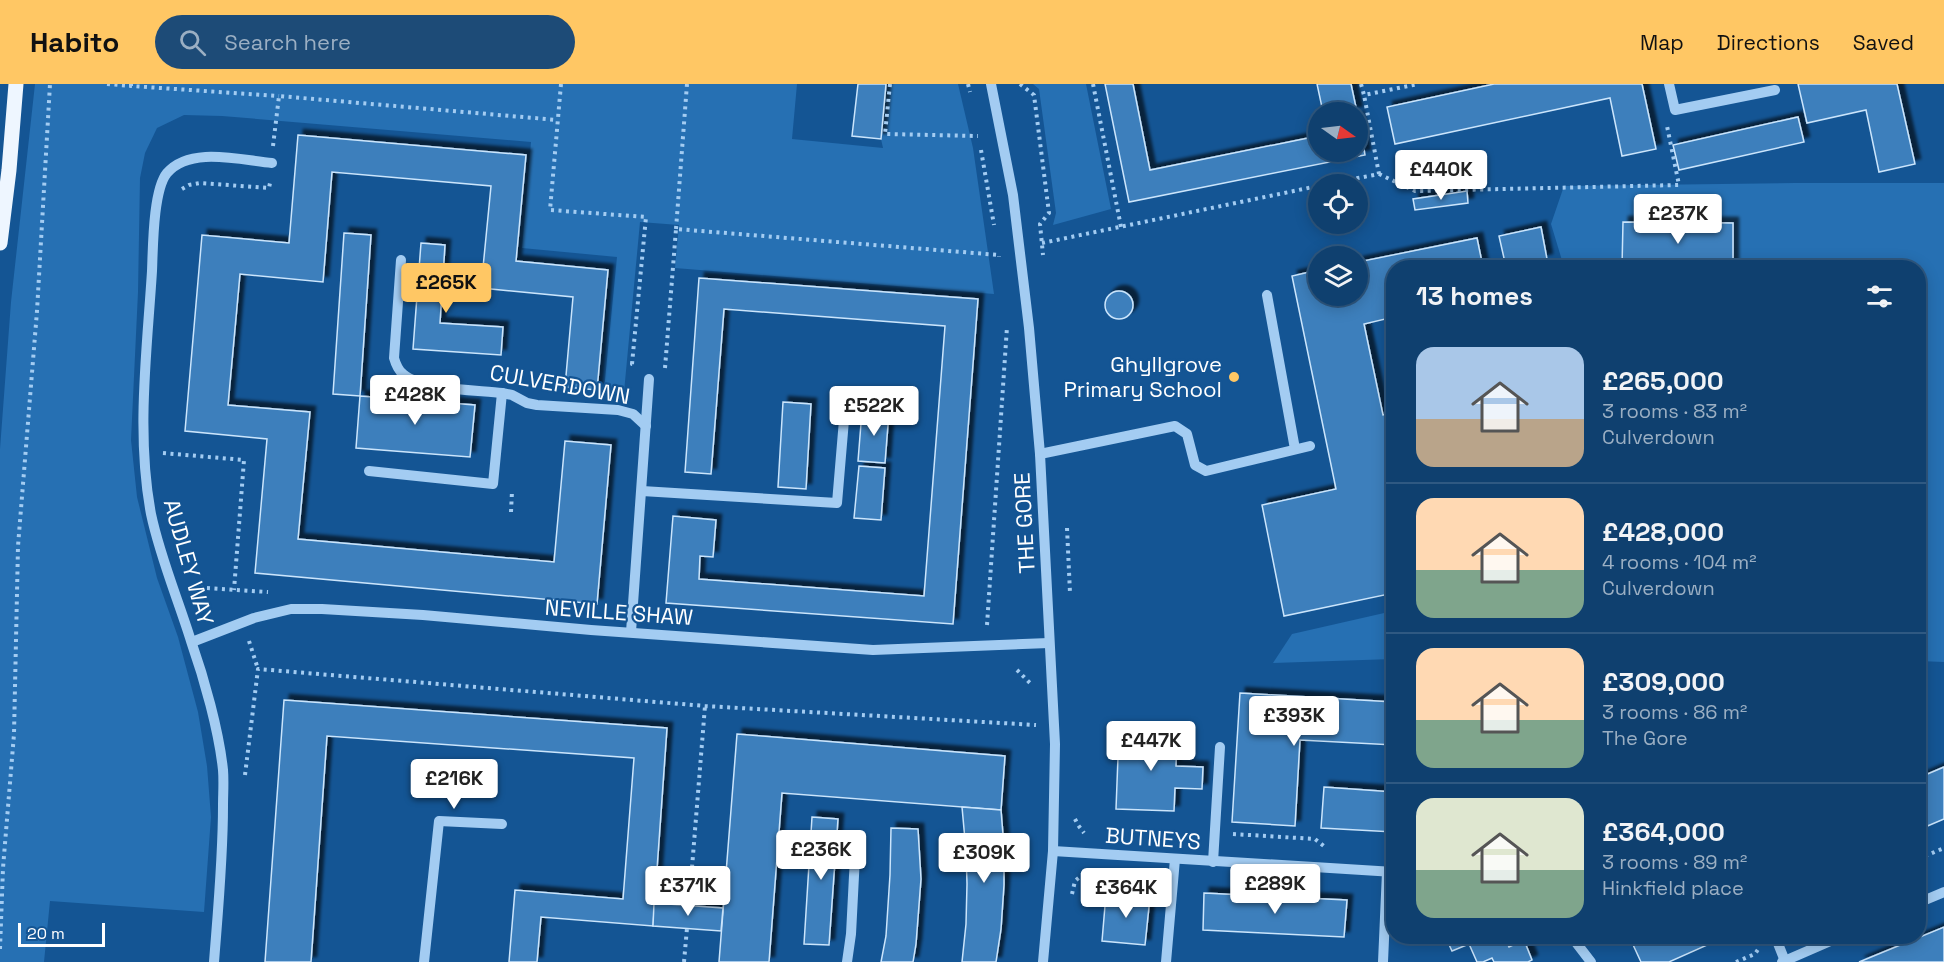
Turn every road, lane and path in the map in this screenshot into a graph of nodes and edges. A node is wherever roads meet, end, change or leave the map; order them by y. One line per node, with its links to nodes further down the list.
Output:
1 (16, 84): 31 (main road)
2 (50, 84): 94 (path)
3 (107, 84): 14 (path)
4 (561, 84): 20 (path)
5 (687, 84): 29 (path)
6 (890, 84): 21 (path)
7 (968, 84): 16 (path)
8 (991, 84): 50 (street, THE GORE)
9 (1020, 84): 32 (path)
10 (1093, 84): 28 (path)
11 (1361, 84): 17 (path)
12 (1418, 84): 17 (path)
13 (1669, 84): 15 (street)
14 (131, 85): 18 (path)
15 (1775, 90)
16 (970, 94)
17 (1364, 95): 24 (path)
18 (279, 96): 20 (path); 23 (path)
19 (1665, 117): 24 (path)
20 (557, 120): 39 (path)
21 (976, 126)
22 (981, 148): 30 (path)
23 (272, 163): 27 (path); 64 (street, AUDLEY WAY)
24 (1379, 174): 25 (path)
25 (1368, 176)
26 (1308, 188): 28 (path)
27 (178, 192)
28 (1121, 227): 32 (path)
29 (676, 229): 34 (path); 41 (path)
30 (996, 234)
31 (0, 243)
32 (1042, 243): 36 (path)
33 (997, 244): 34 (path)
34 (999, 255): 37 (path)
35 (401, 260): 45 (street, CULVERDOWN)
36 (1044, 266)
37 (1000, 267)
38 (1268, 295): 49 (street)
39 (643, 364)
40 (654, 365): 41 (path)
41 (666, 366): 43 (path)
42 (1011, 369): 63 (path)
43 (665, 375)
44 (649, 379): 47 (street, CULVERDOWN)
45 (502, 393): 47 (street, CULVERDOWN); 52 (street)
46 (844, 420): 54 (street)
47 (646, 426): 54 (street, CULVERDOWN)
48 (1310, 446): 49 (street)
49 (1295, 449): 50 (street)
50 (1040, 454): 65 (street, THE GORE)
51 (160, 462): 58 (path)
52 (369, 471)
53 (513, 489): 55 (path)
54 (642, 491): 61 (street, CULVERDOWN)
55 (511, 512)
56 (1066, 519): 60 (path)
57 (190, 587): 58 (path)
58 (234, 590): 59 (path)
59 (269, 592)
60 (1070, 600)
61 (631, 633): 64 (street, NEVILLE SHAW); 65 (street, NEVILLE SHAW)
62 (246, 635): 66 (path)
63 (987, 635)
64 (192, 642): 96 (street, AUDLEY WAY)
65 (1049, 643): 77 (street, THE GORE)
66 (258, 669): 67 (path); 70 (path)
67 (705, 706): 68 (path); 87 (path)
68 (1037, 725)
69 (1220, 747): 81 (street)
70 (244, 784)
71 (1075, 817): 73 (path)
72 (502, 824): 97 (street)
73 (1085, 833)
74 (1228, 834): 78 (path)
75 (856, 837): 99 (street)
76 (1944, 848): 79 (path)
77 (1053, 850): 80 (street, BUTNEYS); 100 (street, THE GORE)
78 (1329, 850)
79 (1926, 855)
80 (1175, 859): 81 (street, BUTNEYS); 101 (street)
81 (1213, 862): 83 (street, BUTNEYS)
82 (1089, 870): 85 (path)
83 (1386, 872)
84 (1944, 892): 86 (street)
85 (1071, 900)
86 (1926, 900)
87 (689, 905)
88 (1386, 923): 102 (street)
89 (687, 928): 98 (path)
90 (1577, 944): 103 (street)
91 (1760, 944): 104 (path)
92 (1778, 944): 95 (street)
93 (1823, 944): 95 (street)
94 (0, 949)
95 (1783, 961)
96 (214, 962)
97 (424, 962)
98 (684, 962)
99 (847, 962)
100 (1043, 962)
101 (1166, 962)
102 (1383, 962)
103 (1591, 962)
104 (1737, 962)

